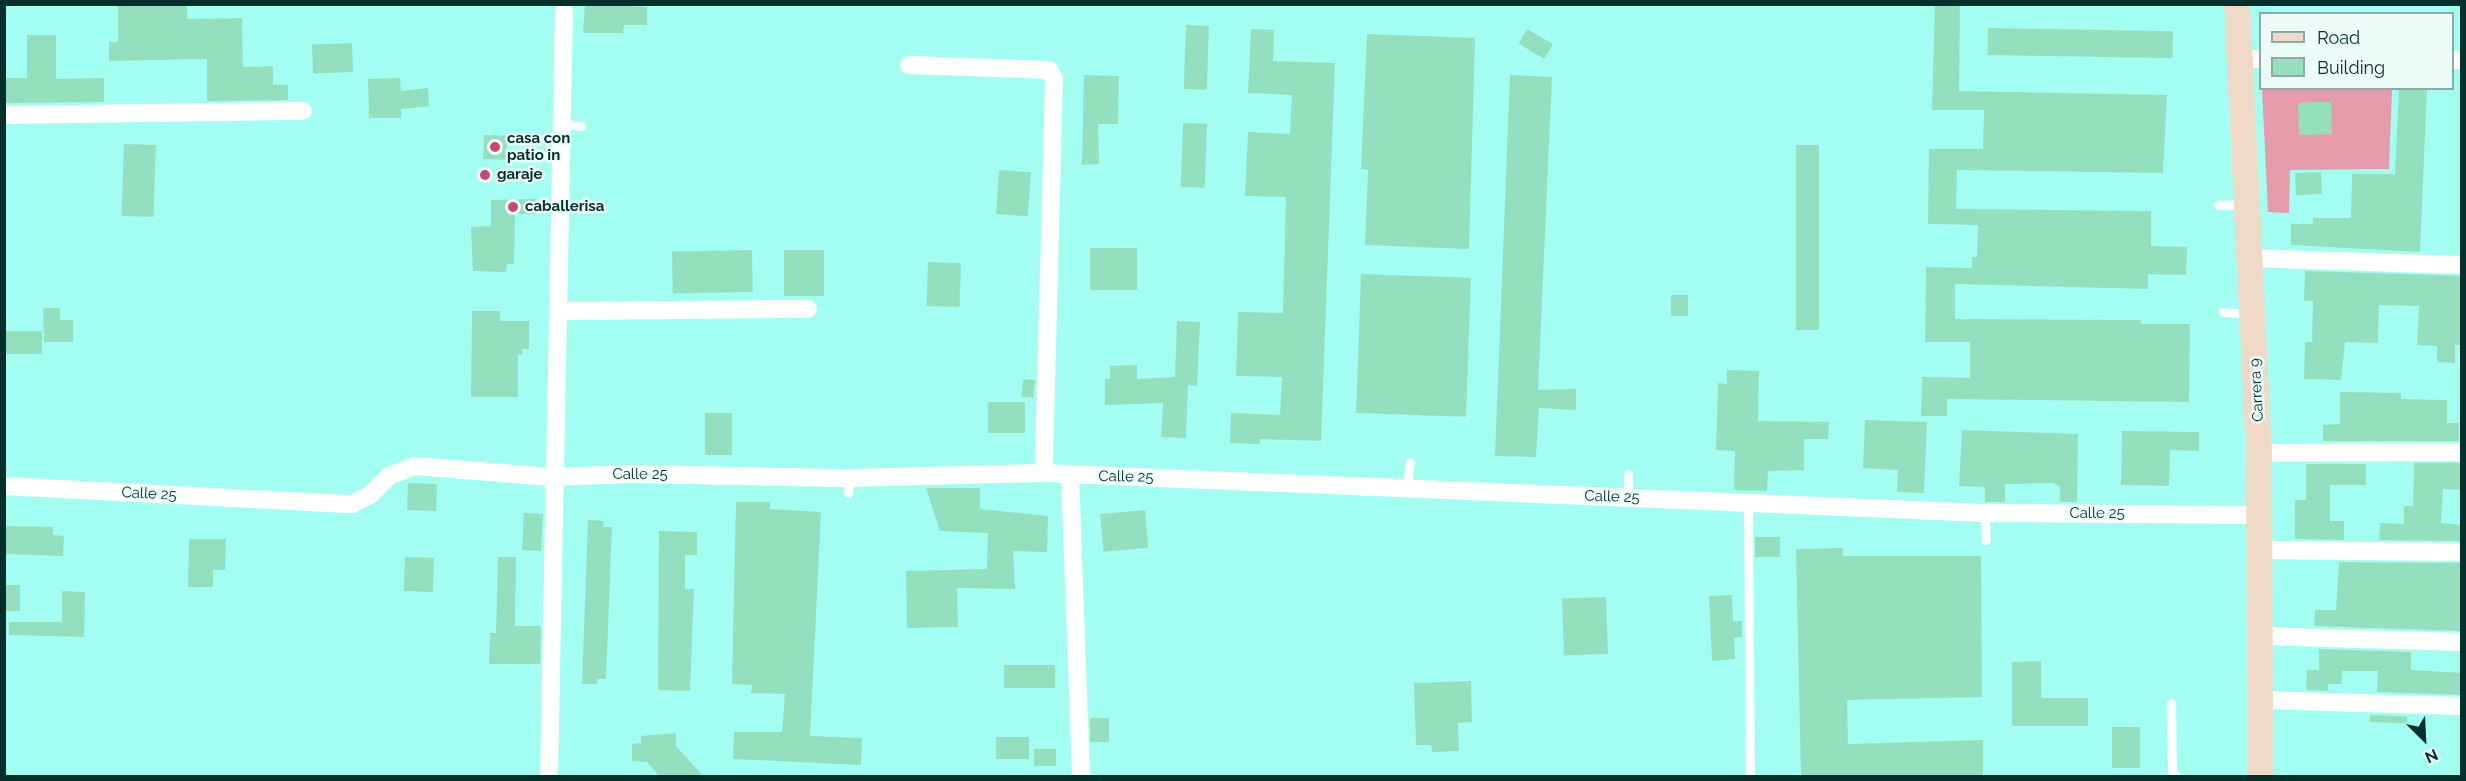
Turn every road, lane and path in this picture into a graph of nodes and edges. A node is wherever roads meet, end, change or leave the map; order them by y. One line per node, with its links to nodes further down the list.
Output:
1 (2237, 4): 3 (main road, Carrera 9)
2 (564, 11): 12 (street)
3 (2250, 59): 7 (main road, Carrera 9)
4 (909, 65): 18 (street)
5 (303, 111): 6 (street)
6 (4, 115)
7 (2246, 204): 8 (lane); 9 (main road, Carrera 9)
8 (2218, 205)
9 (2251, 258): 10 (street); 14 (main road, Carrera 9)
10 (2462, 265)
11 (808, 309): 12 (street)
12 (559, 311): 21 (street)
13 (2223, 312): 14 (lane)
14 (2253, 314): 16 (main road, Carrera 9)
15 (2462, 452): 16 (street)
16 (2259, 453): 27 (main road, Carrera 9)
17 (1410, 462): 23 (lane)
18 (1044, 473): 20 (street, Calle 25); 21 (street, Calle 25)
19 (1628, 474): 24 (lane)
20 (1070, 476): 23 (street, Calle 25); 37 (street)
21 (553, 477): 22 (street, Calle 25); 36 (street)
22 (4, 486)
23 (1406, 490): 24 (street, Calle 25)
24 (1628, 498): 25 (street, Calle 25)
25 (1748, 503): 26 (street, Calle 25); 38 (lane)
26 (1985, 513): 27 (street, Calle 25); 28 (lane)
27 (2260, 515): 29 (main road, Carrera 9)
28 (1986, 540)
29 (2261, 550): 30 (street); 31 (main road, Carrera 9)
30 (2462, 552)
31 (2262, 636): 32 (street); 33 (main road, Carrera 9)
32 (2462, 642)
33 (2260, 700): 35 (street); 40 (main road, Carrera 9)
34 (2171, 702): 39 (lane)
35 (2462, 706)
36 (549, 777)
37 (1081, 777)
38 (1750, 777)
39 (2176, 777)
40 (2260, 777)

